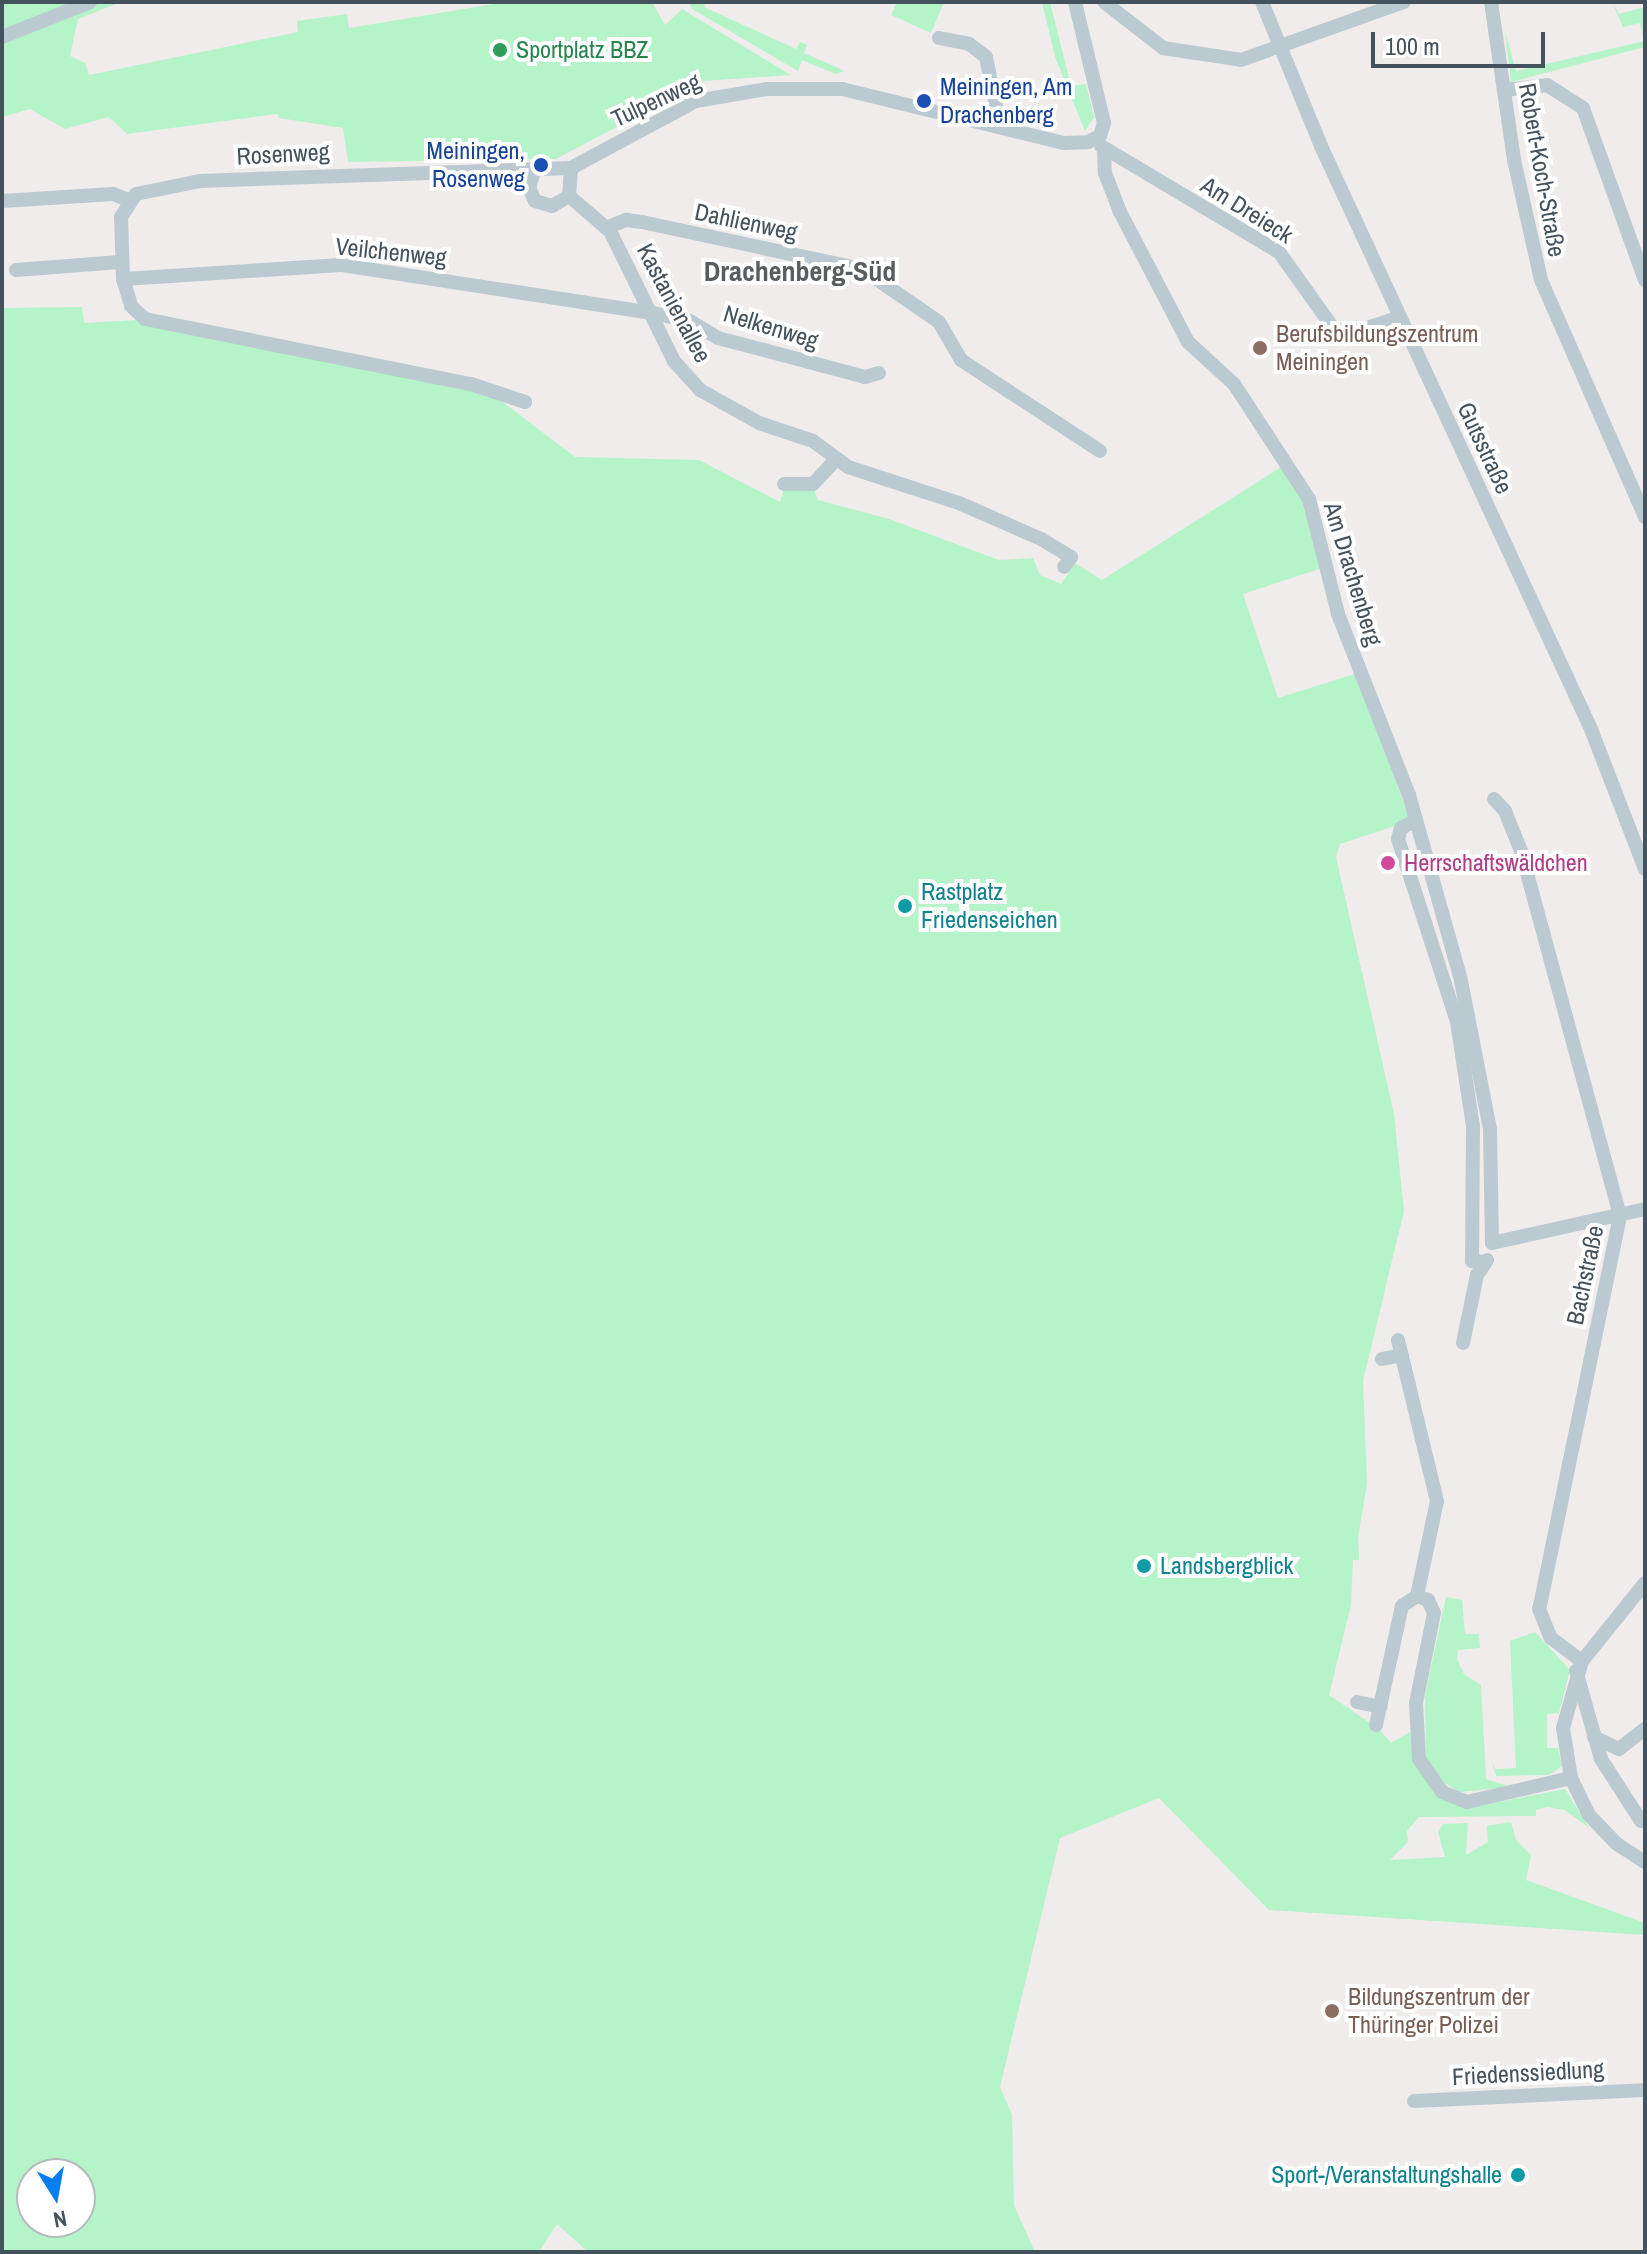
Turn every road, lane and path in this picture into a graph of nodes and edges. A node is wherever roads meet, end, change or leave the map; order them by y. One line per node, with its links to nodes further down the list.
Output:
1 (90, 2): 8 (street)
2 (1075, 2): 13 (street)
3 (1104, 2): 10 (street)
4 (1262, 2): 10 (street, Gutsstraße)
5 (1404, 2): 7 (street)
6 (1491, 2): 11 (street, Robert-Koch-Straße)
7 (1371, 7): 10 (street)
8 (2, 37)
9 (939, 38): 12 (street)
10 (1278, 49): 25 (street, Gutsstraße)
11 (1505, 90): 23 (street); 31 (street, Robert-Koch-Straße)
12 (1000, 127): 13 (street); 14 (street, Tulpenweg)
13 (1101, 140): 25 (street, Am Dreieck); 34 (street, Am Drachenberg)
14 (571, 168): 15 (street, Rosenweg); 16 (street)
15 (534, 171): 16 (street); 17 (street, Rosenweg)
16 (569, 196): 19 (street, Kastanienallee)
17 (129, 200): 18 (street, Rosenweg); 20 (street)
18 (2, 201)
19 (606, 228): 24 (street, Kastanienallee); 28 (street, Dahlienweg)
20 (120, 262): 21 (street); 22 (street)
21 (16, 270)
22 (123, 279): 24 (street, Veilchenweg); 27 (street)
23 (1645, 280)
24 (652, 313): 26 (street, Nelkenweg); 29 (street, Kastanienallee)
25 (1400, 317): 35 (street, Gutsstraße)
26 (879, 373)
27 (525, 402)
28 (1100, 451)
29 (835, 460): 30 (street); 32 (street, Kastanienallee)
30 (784, 484)
31 (1645, 517)
32 (1064, 567)
33 (1494, 799): 37 (street, Bachstraße)
34 (1415, 821): 38 (street, Am Drachenberg); 39 (street)
35 (1645, 869)
36 (1645, 1209): 37 (street)
37 (1620, 1216): 38 (street); 44 (street, Bachstraße)
38 (1492, 1243): 39 (street, Am Drachenberg)
39 (1485, 1262): 40 (street, Am Drachenberg)
40 (1463, 1343)
41 (1382, 1359): 43 (street)
42 (1645, 1583): 44 (street)
43 (1417, 1596): 46 (street); 50 (street)
44 (1579, 1666): 49 (street); 50 (street)
45 (1357, 1702): 46 (street)
46 (1380, 1707): 47 (street)
47 (1376, 1725)
48 (1645, 1729): 49 (street)
49 (1594, 1737): 51 (street)
50 (1571, 1778): 52 (street)
51 (1641, 1821)
52 (1645, 1862)
53 (1645, 2090): 54 (street, Friedenssiedlung)
54 (1414, 2101)

